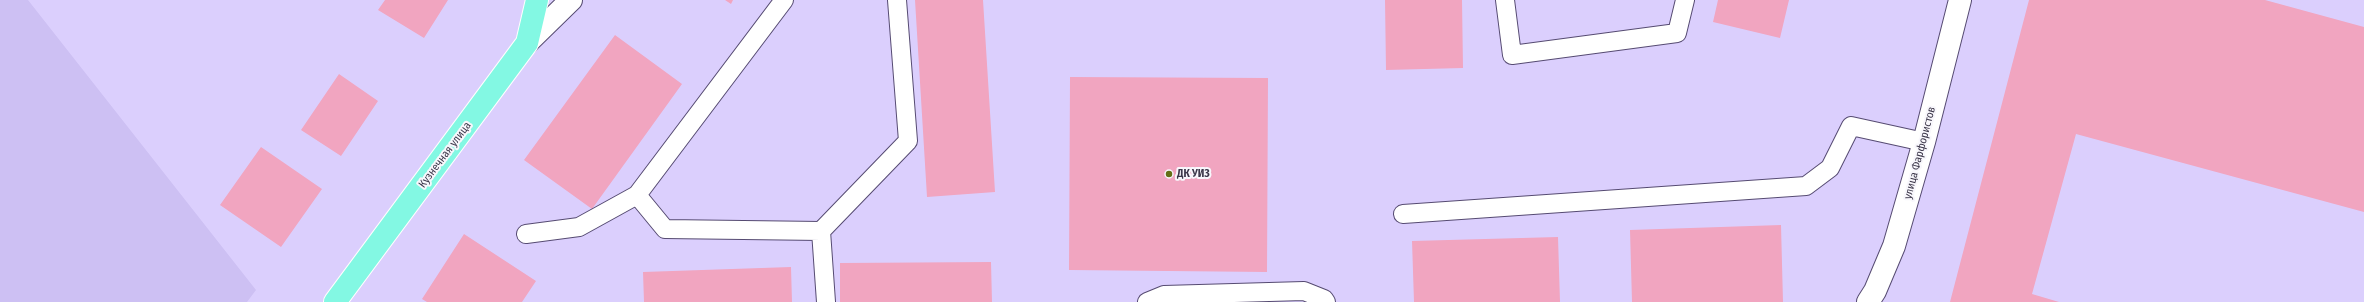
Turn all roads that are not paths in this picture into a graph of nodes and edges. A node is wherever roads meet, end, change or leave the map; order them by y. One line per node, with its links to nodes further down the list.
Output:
1 (537, 0): 8 (main road, Кузнечная улица)
2 (571, 0): 8 (street)
3 (784, 0): 10 (lane)
4 (898, 0): 12 (lane)
5 (1505, 0): 6 (lane)
6 (1685, 0)
7 (1960, 0): 9 (street, улица Фарфористов)
8 (527, 44): 14 (main road, Кузнечная улица)
9 (1924, 142): 11 (lane); 18 (street, улица Фарфористов)
10 (637, 195): 12 (lane); 13 (lane)
11 (1403, 214)
12 (821, 231): 15 (lane)
13 (526, 234)
14 (335, 302)
15 (826, 302)
16 (1147, 302): 17 (lane)
17 (1326, 302)
18 (1868, 302)

